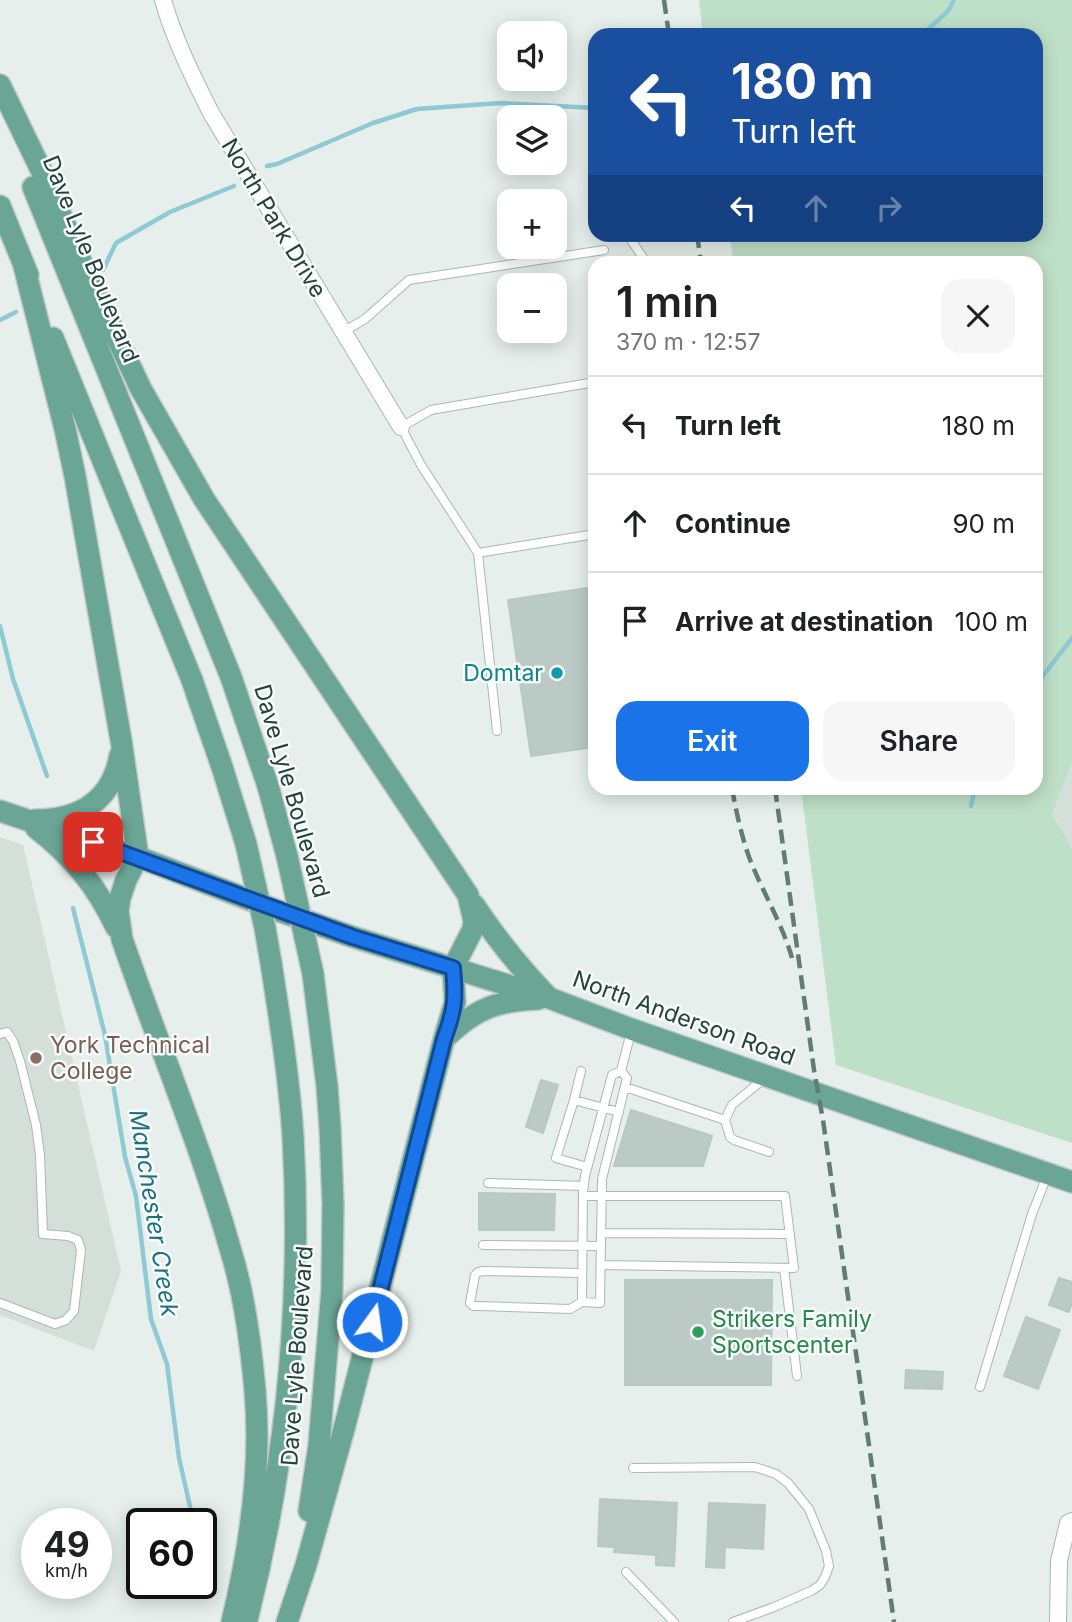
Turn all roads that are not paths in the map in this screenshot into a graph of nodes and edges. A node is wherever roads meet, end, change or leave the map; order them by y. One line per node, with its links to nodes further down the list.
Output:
1 (163, 0): 7 (street, North Park Drive)
2 (0, 85): 17 (main road)
3 (0, 98): 57 (main road, Dave Lyle Boulevard, bridge)
4 (0, 206): 6 (main road, Dave Lyle Boulevard)
5 (604, 250): 7 (lane)
6 (23, 262): 13 (main road); 56 (main road, Dave Lyle Boulevard, bridge)
7 (343, 332): 9 (street, North Park Drive)
8 (588, 383): 9 (lane)
9 (401, 427): 11 (lane)
10 (588, 535): 11 (lane)
11 (478, 553): 12 (lane)
12 (497, 731)
13 (121, 740): 15 (main road); 16 (main road)
14 (0, 811): 15 (main road, North Anderson Road)
15 (26, 820): 16 (main road, North Anderson Road); 18 (main road)
16 (138, 857): 18 (main road); 19 (main road, North Anderson Road)
17 (468, 895): 19 (main road); 20 (main road)
18 (122, 939): 55 (main road)
19 (453, 968): 20 (main road, North Anderson Road); 23 (main road)
20 (549, 998): 21 (main road, North Anderson Road); 23 (main road)
21 (631, 1029): 24 (lane); 26 (main road, North Anderson Road)
22 (0, 1034): 49 (lane)
23 (444, 1039): 57 (main road)
24 (621, 1071): 27 (lane); 29 (lane)
25 (581, 1072): 28 (lane)
26 (767, 1076): 31 (lane); 34 (main road, North Anderson Road)
27 (625, 1087): 30 (lane); 31 (lane)
28 (573, 1100): 29 (lane); 33 (lane)
29 (603, 1108): 30 (lane); 33 (lane)
30 (619, 1112): 39 (lane)
31 (724, 1120): 32 (lane)
32 (769, 1152)
33 (587, 1167): 37 (lane)
34 (1048, 1174): 35 (main road, North Anderson Road); 51 (lane)
35 (1072, 1182)
36 (488, 1183): 37 (lane)
37 (584, 1186): 38 (lane)
38 (583, 1196): 39 (lane); 43 (lane)
39 (601, 1196): 40 (lane); 41 (lane)
40 (601, 1233): 41 (lane); 44 (lane)
41 (789, 1234): 46 (lane)
42 (483, 1245): 43 (lane)
43 (583, 1246): 44 (lane); 47 (lane)
44 (601, 1246): 45 (lane)
45 (601, 1265): 46 (lane); 48 (lane)
46 (789, 1268): 50 (lane)
47 (582, 1273): 48 (lane); 48 (lane)
48 (582, 1302)
49 (0, 1304)
50 (797, 1376)
51 (980, 1387)
52 (633, 1468): 59 (lane)
53 (1072, 1521): 60 (street)
54 (626, 1572): 58 (lane)
55 (232, 1622)
56 (246, 1622)
57 (286, 1622)
58 (674, 1622)
59 (733, 1622)
60 (1058, 1622)

